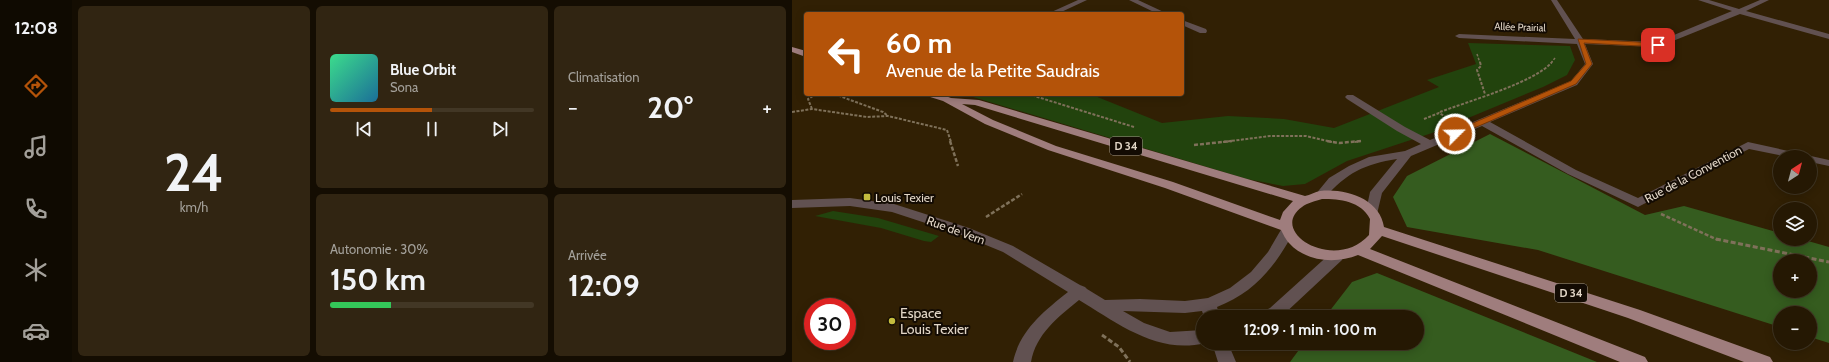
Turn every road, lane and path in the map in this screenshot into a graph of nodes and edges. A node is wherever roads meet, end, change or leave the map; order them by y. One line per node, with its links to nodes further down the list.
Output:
1 (1084, 0): 6 (street)
2 (1132, 0): 7 (street)
3 (1554, 0): 15 (street)
4 (1701, 0): 8 (street)
5 (1766, 0): 8 (street, Allée Prairial)
6 (1056, 12)
7 (1159, 12)
8 (1740, 12): 13 (street); 15 (street, Allée Prairial)
9 (1184, 23): 10 (street)
10 (1203, 31)
11 (1459, 36): 12 (street, Allée Prairial)
12 (1470, 36): 14 (street, Allée Prairial); 18 (path)
13 (1829, 37)
14 (1554, 40): 15 (street, Allée Prairial); 18 (path)
15 (1580, 41): 29 (street)
16 (792, 49): 17 (main road)
17 (804, 53)
18 (1485, 94): 27 (path)
19 (813, 96): 25 (path)
20 (839, 96): 28 (path)
21 (936, 96): 24 (main road, D 34)
22 (1034, 96): 30 (path)
23 (1350, 98): 32 (street)
24 (946, 99): 42 (main road, D 34); 45 (main road, D 34)
25 (812, 109): 26 (path); 28 (path)
26 (792, 112)
27 (1439, 113): 31 (path); 32 (path)
28 (888, 116): 40 (path)
29 (1482, 122): 31 (street); 36 (street, Rue de la Convention)
30 (1138, 128)
31 (1468, 129): 34 (street)
32 (1401, 130): 34 (street)
33 (1362, 141): 35 (path)
34 (1429, 144): 37 (street)
35 (1191, 146)
36 (1773, 150)
37 (1406, 154): 41 (street); 44 (street)
38 (1817, 160): 39 (street)
39 (1829, 163)
40 (958, 166)
41 (1321, 195): 42 (main road); 44 (main road)
42 (1304, 200): 45 (main road)
43 (792, 204): 49 (street, Rue de Vern)
44 (1372, 211): 46 (main road)
45 (1286, 229): 48 (main road); 51 (street)
46 (1377, 230): 47 (main road); 58 (main road, D 34)
47 (1360, 250): 48 (main road); 57 (main road)
48 (1337, 256): 52 (street)
49 (1080, 291): 50 (street, Rue de Vern); 55 (street)
50 (1105, 306): 51 (street); 53 (street, Rue de Vern)
51 (1210, 310)
52 (1278, 310)
53 (1196, 337)
54 (1223, 350): 56 (street)
55 (1022, 362)
56 (1228, 362)
57 (1639, 362)
58 (1764, 362)

